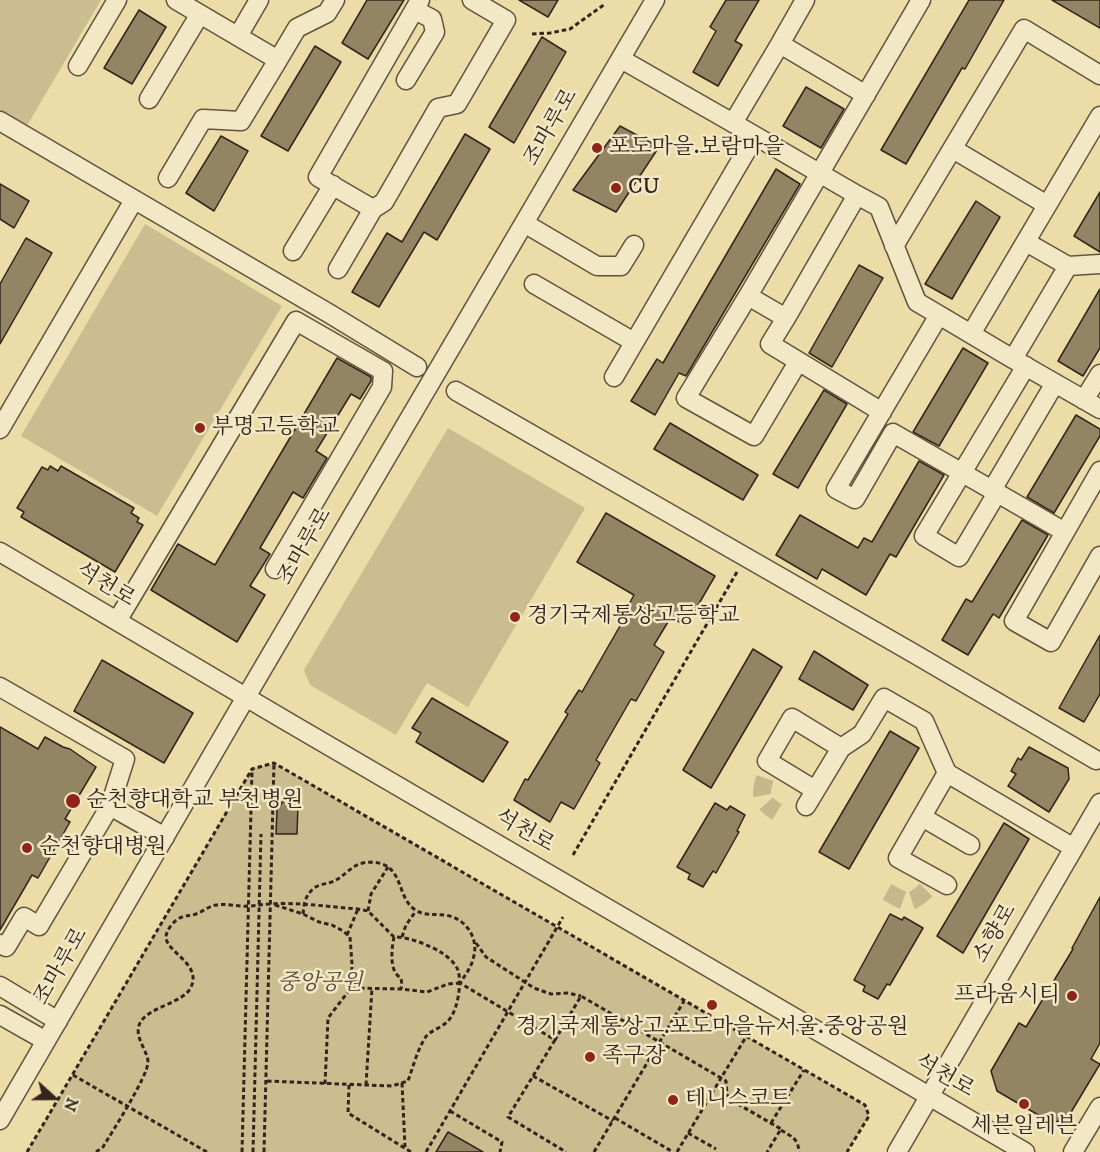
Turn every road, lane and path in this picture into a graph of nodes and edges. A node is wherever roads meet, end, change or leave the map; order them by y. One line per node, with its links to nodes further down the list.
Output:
1 (117, 0): 17 (street)
2 (176, 0): 11 (street)
3 (259, 0): 13 (street)
4 (335, 0): 16 (street)
5 (472, 0): 33 (street)
6 (805, 0): 14 (street)
7 (921, 0): 20 (street)
8 (648, 1): 15 (street, 조마루로)
9 (604, 4): 12 (path)
10 (418, 5): 19 (street); 29 (street)
11 (200, 14): 13 (street); 21 (street)
12 (532, 34)
13 (238, 36): 16 (street)
14 (780, 44): 20 (street); 24 (street)
15 (621, 58): 24 (street); 34 (street, 조마루로)
16 (278, 60): 28 (street)
17 (78, 66)
18 (1100, 75): 26 (street)
19 (406, 80)
20 (866, 95): 27 (street)
21 (149, 99)
22 (1100, 116): 32 (street)
23 (0, 121): 31 (street)
24 (733, 123): 25 (street)
25 (755, 136): 27 (street); 47 (street)
26 (952, 148): 32 (street); 37 (street)
27 (820, 173): 30 (street); 43 (street)
28 (168, 178)
29 (333, 185): 33 (street); 38 (street)
30 (857, 195): 37 (street); 45 (street)
31 (134, 200): 50 (street); 57 (street)
32 (1047, 205): 35 (street)
33 (374, 209): 41 (street)
34 (524, 223): 36 (street); 69 (street, 조마루로)
35 (1026, 242): 40 (street); 46 (street)
36 (634, 245)
37 (894, 246): 44 (street)
38 (293, 251)
39 (1100, 264): 40 (street)
40 (1068, 266): 49 (street)
41 (338, 269)
42 (534, 284): 47 (street)
43 (748, 296): 45 (street); 48 (street)
44 (939, 315): 46 (street); 56 (street)
45 (786, 318): 48 (street)
46 (971, 334): 49 (street)
47 (634, 342): 52 (street)
48 (798, 362): 56 (street)
49 (1019, 362): 53 (street); 60 (street)
50 (417, 367)
51 (1100, 374): 55 (street)
52 (614, 377)
53 (1054, 383): 55 (street); 61 (street)
54 (456, 391): 65 (street)
55 (1092, 405)
56 (879, 417): 58 (street); 58 (street)
57 (0, 429)
58 (893, 433): 60 (street)
59 (1100, 471): 62 (street)
60 (962, 472): 61 (street); 61 (street)
61 (994, 492): 62 (street)
62 (1065, 532): 64 (street)
63 (0, 552): 67 (street, 석천로)
64 (1100, 556)
65 (746, 557): 71 (street); 84 (path)
66 (275, 568): 67 (street)
67 (117, 621): 69 (street, 석천로)
68 (0, 687): 77 (street)
69 (246, 697): 81 (street, 조마루로); 126 (street, 석천로)
70 (841, 748): 74 (street); 75 (street); 75 (street)
71 (1096, 760)
72 (274, 763): 73 (path); 87 (path); 96 (path)
73 (252, 769): 90 (path); 118 (path)
74 (947, 773): 79 (street); 83 (street)
75 (815, 790): 78 (street)
76 (1100, 803): 83 (street, 소향로)
77 (110, 806): 81 (street); 101 (street)
78 (806, 806)
79 (922, 817): 82 (street); 86 (street)
80 (261, 834): 88 (path)
81 (165, 837): 112 (street, 조마루로)
82 (969, 845)
83 (1074, 848): 126 (street, 소향로)
84 (573, 855)
85 (388, 867): 89 (path); 92 (path); 93 (path)
86 (935, 884)
87 (271, 904): 88 (path); 89 (path); 94 (path); 121 (path)
88 (259, 905): 90 (path); 142 (path)
89 (304, 905): 91 (path); 94 (path)
90 (248, 906): 127 (path); 141 (path)
91 (358, 909): 92 (path); 97 (path)
92 (368, 910): 98 (path)
93 (416, 911): 99 (path); 100 (path)
94 (303, 914): 97 (path)
95 (563, 917): 96 (path)
96 (557, 927): 102 (path); 109 (path)
97 (347, 935): 105 (path)
98 (394, 937): 99 (path); 107 (path)
99 (402, 937): 103 (path)
100 (475, 942): 102 (path); 103 (path)
101 (0, 944)
102 (525, 982): 108 (path); 110 (path)
103 (460, 983): 107 (path); 110 (path); 122 (path)
104 (0, 986): 112 (street)
105 (351, 988): 106 (path); 123 (path)
106 (372, 988): 107 (path); 125 (path)
107 (401, 989)
108 (581, 996): 114 (path); 116 (path)
109 (684, 1000): 113 (path); 116 (path)
110 (507, 1011): 114 (path); 129 (path)
111 (0, 1015): 115 (street)
112 (58, 1021): 115 (street, 조마루로)
113 (747, 1037): 117 (path); 120 (path)
114 (555, 1040): 119 (path)
115 (46, 1041): 131 (street, 조마루로)
116 (660, 1042): 120 (path); 130 (path)
117 (804, 1070): 132 (path); 152 (path)
118 (73, 1074): 127 (path); 138 (path)
119 (533, 1076): 130 (path); 147 (path)
120 (721, 1078): 132 (path); 134 (path)
121 (266, 1081): 123 (path); 137 (path)
122 (402, 1083): 125 (path); 135 (path)
123 (325, 1084): 124 (path)
124 (348, 1084): 125 (path); 135 (path)
125 (366, 1085)
126 (929, 1096): 153 (street, 소향로); 154 (street, 석천로)
127 (127, 1106): 139 (path); 140 (path)
128 (1100, 1107): 155 (street)
129 (450, 1111): 145 (path); 146 (path)
130 (614, 1119): 148 (path); 149 (path)
131 (0, 1120)
132 (771, 1124): 133 (path)
133 (781, 1130): 150 (path); 151 (path)
134 (688, 1133): 136 (path); 149 (path)
135 (405, 1148): 144 (path)
136 (716, 1149)
137 (264, 1150): 143 (path)
138 (27, 1152)
139 (96, 1152)
140 (207, 1152)
141 (242, 1152)
142 (253, 1152)
143 (270, 1152)
144 (411, 1152)
145 (426, 1152)
146 (500, 1152)
147 (566, 1152)
148 (594, 1152)
149 (675, 1152)
150 (767, 1152)
151 (799, 1152)
152 (847, 1152)
153 (897, 1152)
154 (1025, 1152)
155 (1073, 1152)

